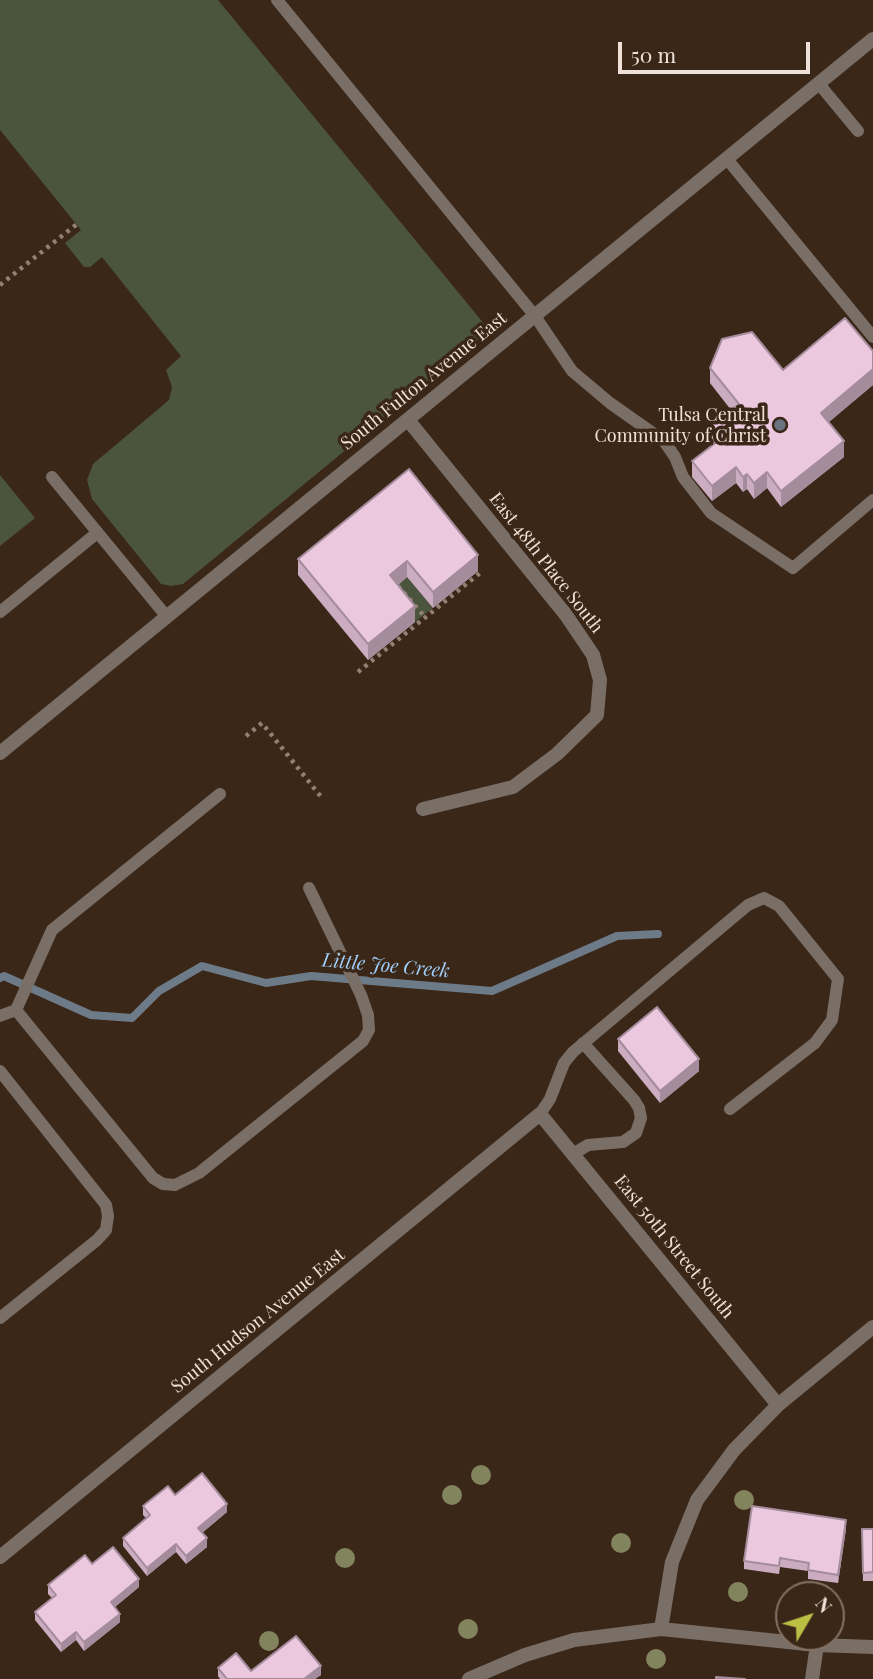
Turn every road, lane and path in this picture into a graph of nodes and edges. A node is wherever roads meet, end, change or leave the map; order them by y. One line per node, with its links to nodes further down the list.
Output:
1 (277, 0): 8 (lane)
2 (873, 39): 3 (street, South Fulton Avenue East)
3 (819, 83): 4 (lane); 5 (street, South Fulton Avenue East)
4 (858, 131)
5 (727, 159): 8 (street, South Fulton Avenue East); 9 (lane)
6 (76, 224): 7 (path)
7 (0, 285)
8 (535, 316): 10 (street, South Fulton Avenue East); 12 (lane)
9 (873, 337)
10 (408, 420): 17 (street, South Fulton Avenue East); 24 (street, East 48th Place South)
11 (52, 477): 13 (lane)
12 (873, 500)
13 (97, 533): 16 (lane); 17 (lane)
14 (480, 573): 18 (path)
15 (398, 584): 18 (path)
16 (0, 612)
17 (167, 617): 21 (street, South Fulton Avenue East)
18 (425, 617): 19 (path)
19 (358, 672)
20 (246, 736): 23 (path)
21 (0, 753)
22 (220, 794): 26 (lane)
23 (322, 798)
24 (423, 809)
25 (309, 888): 26 (lane)
26 (16, 1010): 27 (lane)
27 (0, 1016)
28 (583, 1043): 30 (lane); 31 (lane); 32 (lane)
29 (0, 1071): 33 (lane)
30 (730, 1109)
31 (540, 1114): 32 (street, East 50th Street South); 36 (street, South Hudson Avenue East)
32 (573, 1154): 35 (street, East 50th Street South)
33 (0, 1318)
34 (873, 1327): 35 (street)
35 (778, 1405): 37 (street)
36 (0, 1557)
37 (661, 1629): 38 (street); 42 (street)
38 (775, 1641)
39 (845, 1646): 40 (street)
40 (873, 1647)
41 (816, 1651): 43 (street)
42 (469, 1679)
43 (813, 1679)

